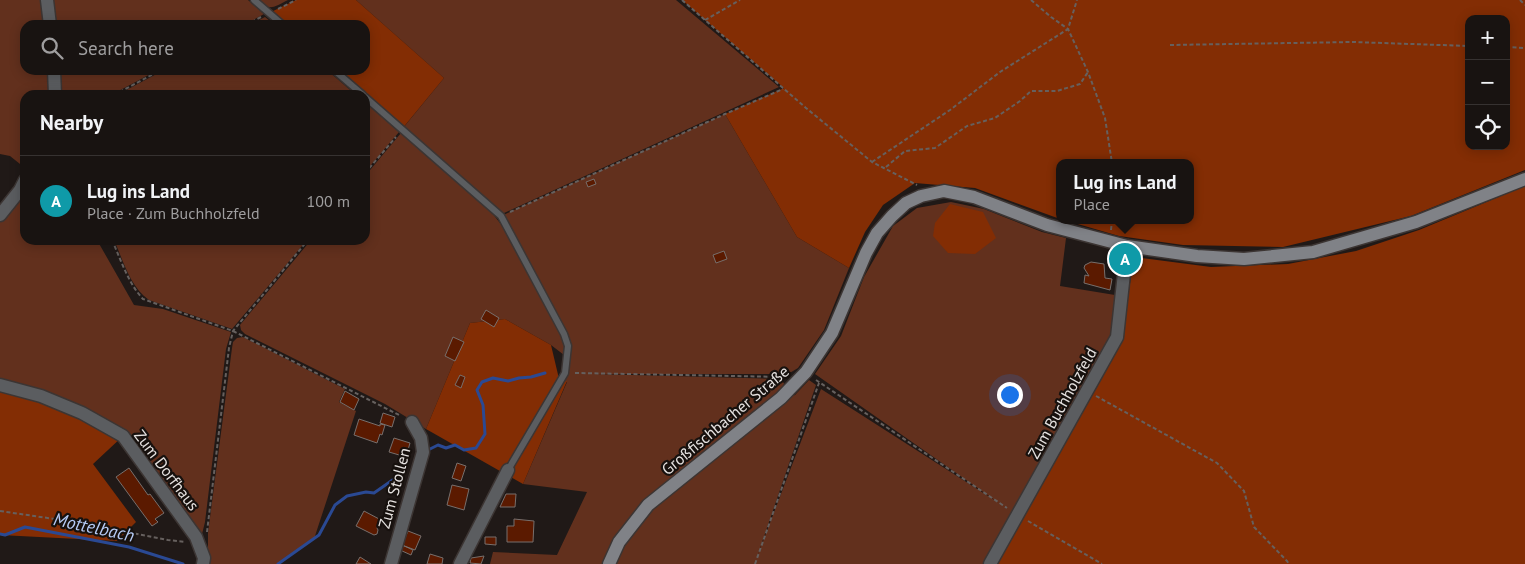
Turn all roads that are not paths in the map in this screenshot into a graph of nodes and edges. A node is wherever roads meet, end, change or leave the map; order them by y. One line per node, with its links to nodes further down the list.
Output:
1 (47, 0): 3 (street)
2 (254, 0): 4 (lane)
3 (49, 20)
4 (277, 20)
5 (54, 75): 7 (street)
6 (340, 75): 8 (lane)
7 (55, 90)
8 (357, 90)
9 (370, 101): 16 (lane)
10 (1525, 179): 13 (main road, Großfischbacher Straße)
11 (20, 190): 12 (street)
12 (0, 215)
13 (1128, 246): 20 (main road, Großfischbacher Straße); 21 (street, Zum Buchholzfeld)
14 (0, 385): 17 (street, Zum Dorfhaus)
15 (412, 422): 18 (street, Zum Stollen)
16 (508, 470): 19 (street)
17 (203, 564)
18 (391, 564)
19 (460, 564)
20 (609, 564)
21 (990, 564)

